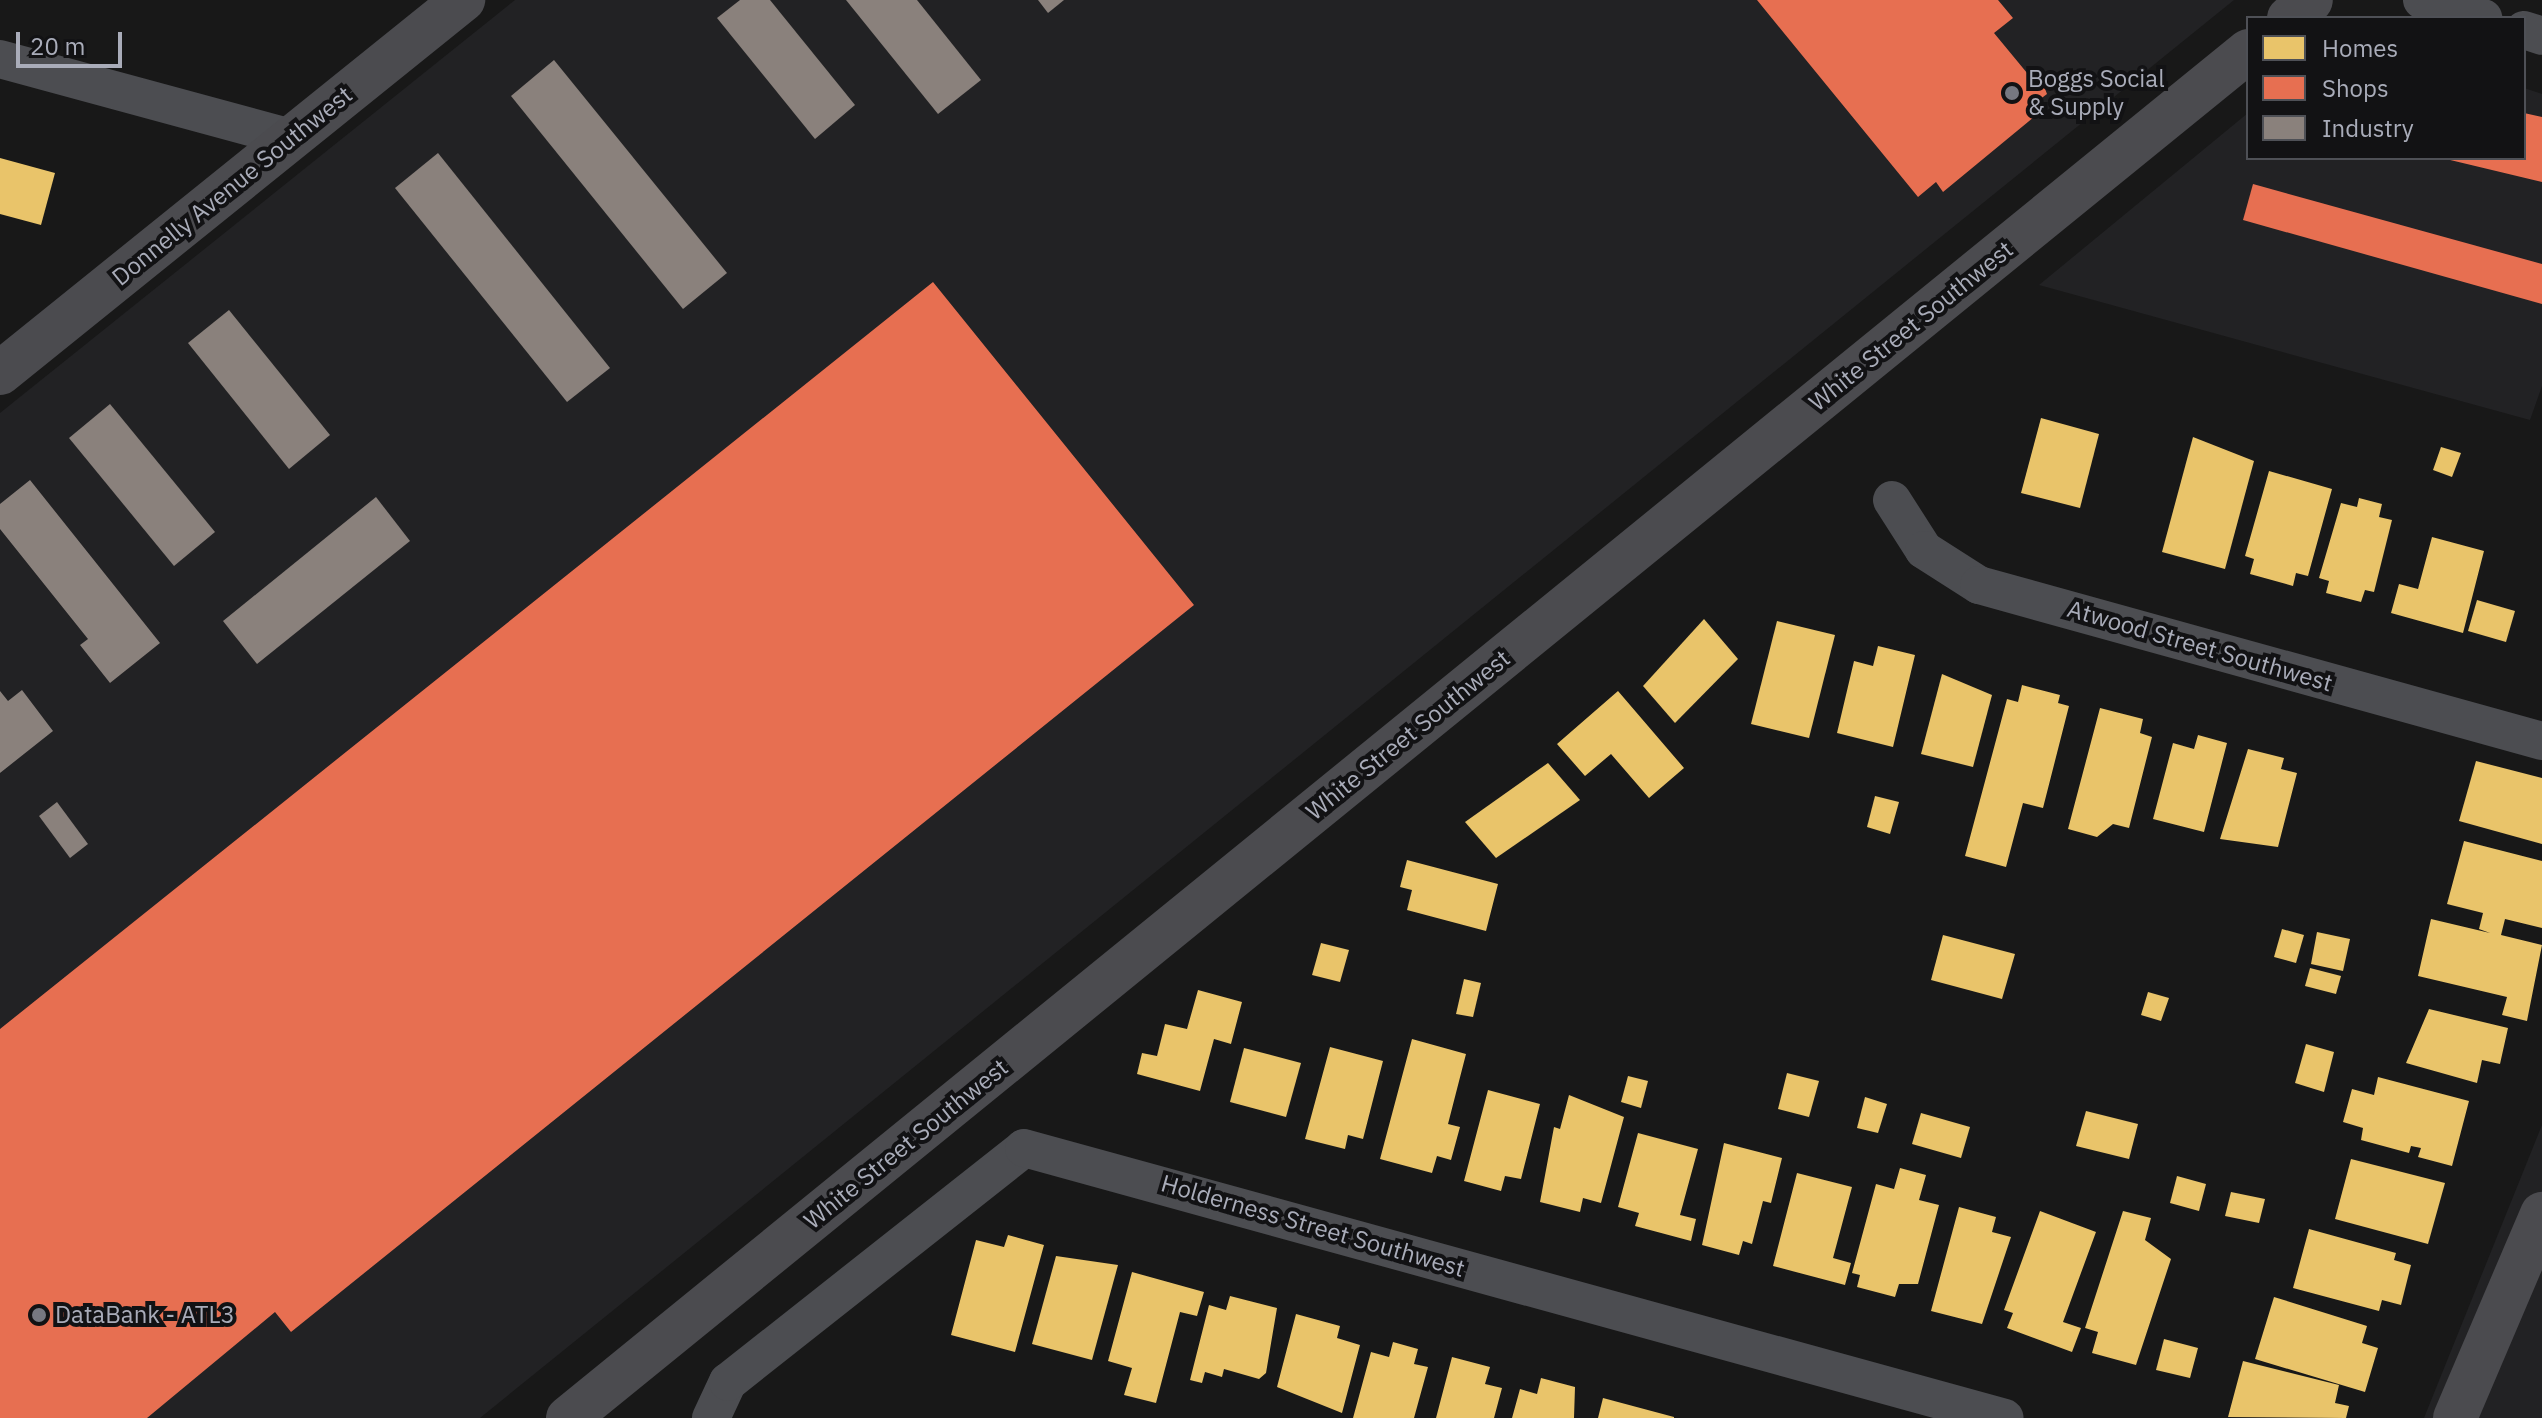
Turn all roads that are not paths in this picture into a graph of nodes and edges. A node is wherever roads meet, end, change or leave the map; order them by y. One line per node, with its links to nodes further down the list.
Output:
1 (463, 0): 8 (street, Donnelly Avenue Southwest)
2 (2311, 0): 4 (street)
3 (2422, 0): 5 (street)
4 (2291, 16)
5 (2476, 16)
6 (2246, 53): 13 (street, White Street Southwest)
7 (0, 59): 8 (street)
8 (291, 138): 9 (street, Donnelly Avenue Southwest)
9 (0, 373)
10 (1892, 500): 11 (street, Atwood Street Southwest)
11 (2542, 741)
12 (2542, 1214): 16 (street)
13 (568, 1418)
14 (711, 1418): 15 (street, Holderness Street Southwest)
15 (2005, 1418)
16 (2455, 1418)

